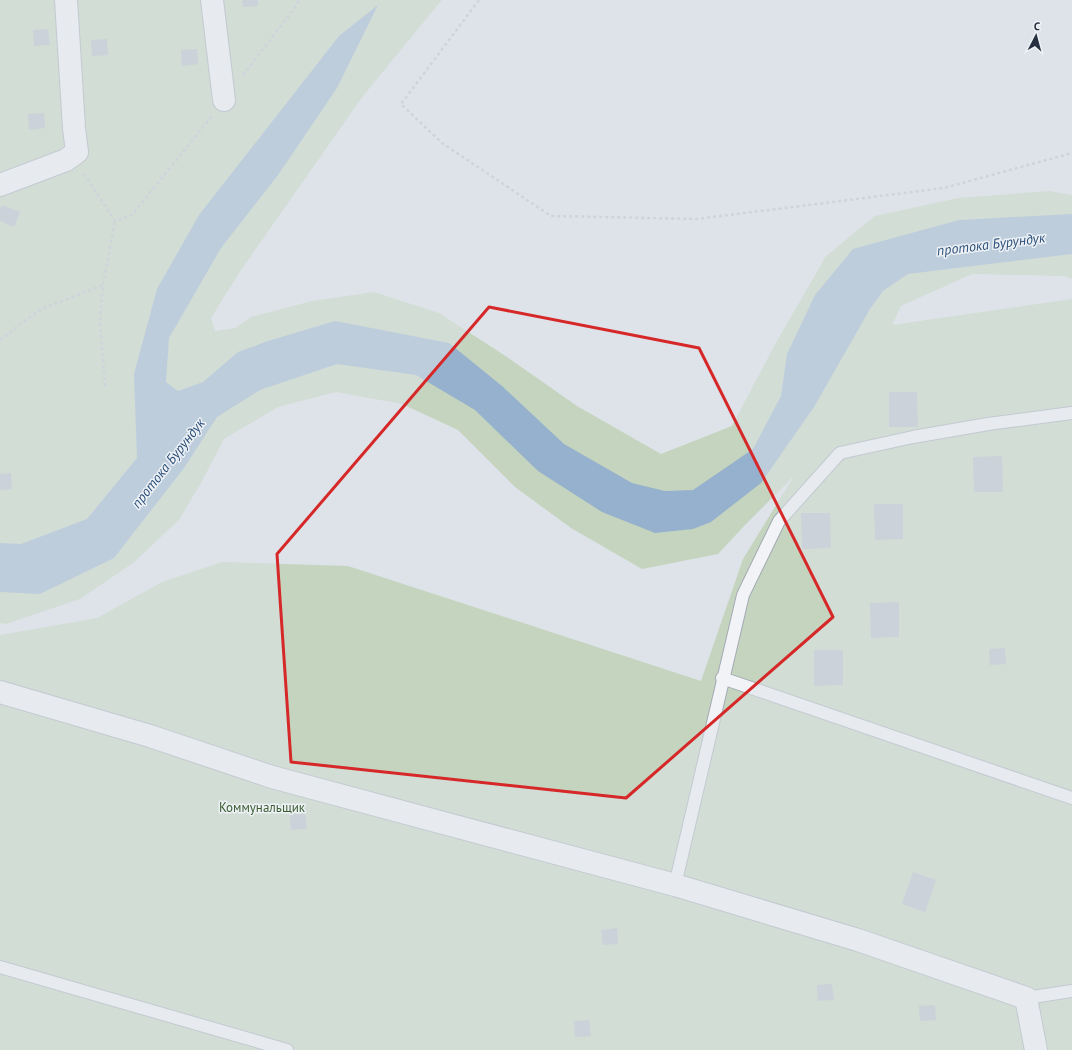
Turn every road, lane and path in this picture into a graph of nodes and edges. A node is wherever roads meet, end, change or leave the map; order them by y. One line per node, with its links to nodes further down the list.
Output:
1 (66, 0): 6 (street)
2 (212, 0): 5 (street)
3 (299, 0): 5 (path)
4 (479, 0): 7 (path)
5 (224, 100): 9 (path)
6 (77, 152): 8 (street); 9 (path)
7 (1072, 154)
8 (0, 185)
9 (115, 220): 10 (path)
10 (103, 285): 11 (path); 12 (path)
11 (0, 340)
12 (105, 386)
13 (1072, 413): 14 (lane)
14 (722, 678): 16 (lane); 17 (lane)
15 (0, 692): 17 (street)
16 (1072, 798)
17 (675, 885): 20 (street)
18 (0, 967): 21 (lane)
19 (1072, 991): 20 (lane)
20 (1026, 998): 22 (street)
21 (287, 1050)
22 (1036, 1050)

